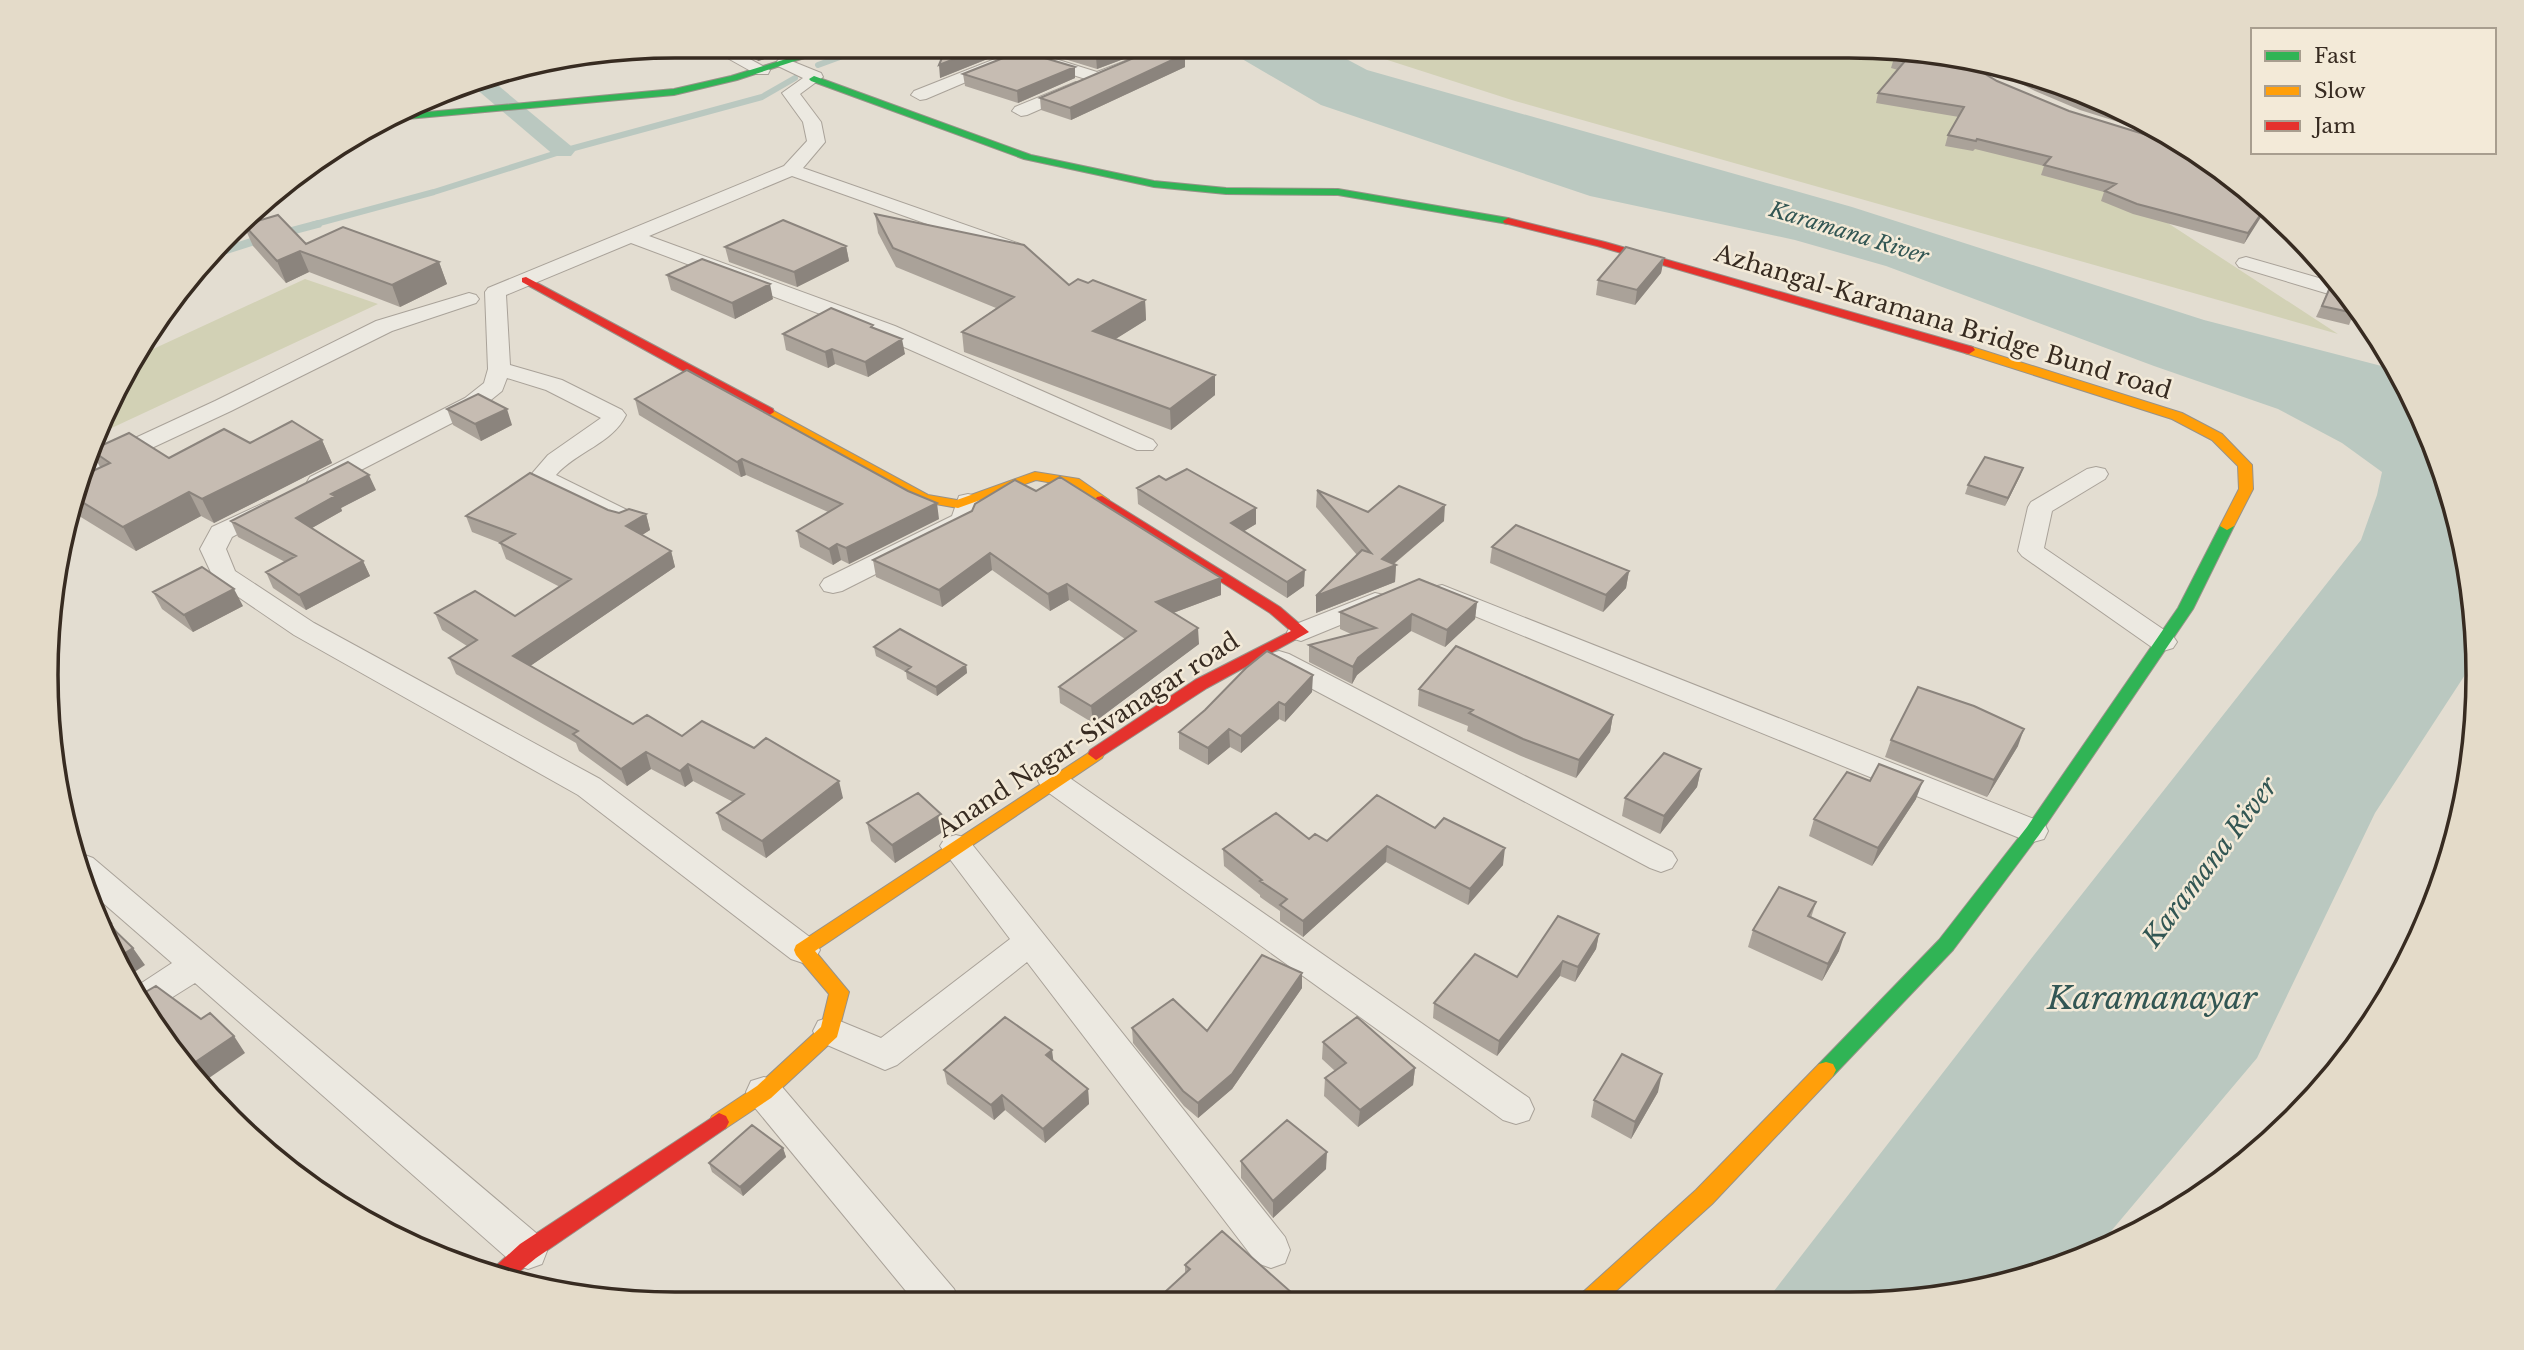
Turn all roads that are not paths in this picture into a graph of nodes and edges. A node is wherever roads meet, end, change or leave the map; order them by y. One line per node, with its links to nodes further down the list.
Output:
1 (738, 58): 7 (street)
2 (799, 58): 5 (street)
3 (1010, 58): 10 (street)
4 (1037, 58): 8 (street)
5 (784, 63): 7 (street); 9 (street)
6 (1130, 64): 8 (street)
7 (762, 70): 12 (street)
8 (1098, 78): 11 (street)
9 (814, 79): 13 (street); 28 (street, Azhangal-Karamana Bridge Bund road)
10 (920, 95)
11 (1021, 111)
12 (412, 117)
13 (791, 170): 14 (street); 15 (street)
14 (631, 236): 17 (street); 21 (street)
15 (1035, 256)
16 (2246, 263): 18 (street)
17 (526, 280): 20 (street); 24 (street)
18 (2329, 287)
19 (469, 299): 22 (street)
20 (499, 369): 25 (street); 36 (street)
21 (1145, 445)
22 (96, 464)
23 (2096, 474): 28 (street)
24 (968, 501): 26 (street); 27 (street)
25 (623, 518)
26 (833, 586)
27 (1301, 632): 29 (street, Anand Nagar-Sivanagar road); 31 (street)
28 (2162, 642): 31 (street, Azhangal-Karamana Bridge Bund road)
29 (1261, 651): 30 (street, Anand Nagar-Sivanagar road); 33 (street)
30 (1053, 781): 32 (street, Anand Nagar-Sivanagar road); 41 (street)
31 (2033, 831): 46 (street, Azhangal-Karamana Bridge Bund road)
32 (956, 846): 35 (street); 36 (street, Anand Nagar-Sivanagar road)
33 (1661, 860)
34 (91, 874): 37 (street)
35 (1030, 941): 39 (street); 42 (street)
36 (803, 950): 39 (street)
37 (197, 965): 38 (street); 43 (street)
38 (148, 997)
39 (830, 1031): 40 (street)
40 (764, 1092): 43 (street); 45 (street)
41 (1516, 1109)
42 (1271, 1250)
43 (528, 1251): 44 (street)
44 (507, 1269)
45 (932, 1292)
46 (1599, 1292)

